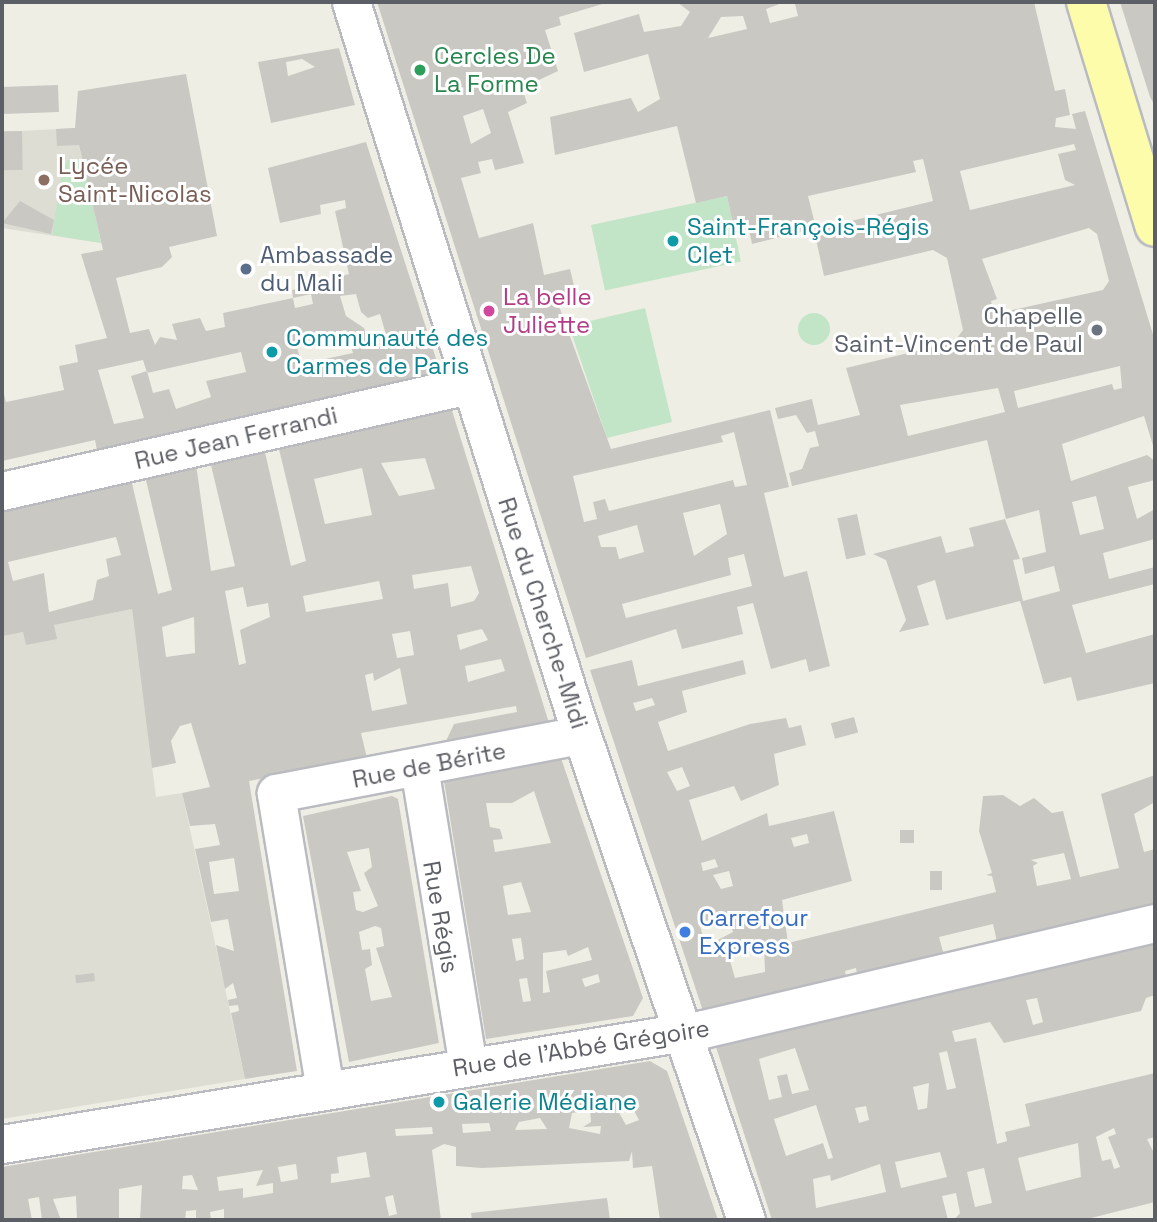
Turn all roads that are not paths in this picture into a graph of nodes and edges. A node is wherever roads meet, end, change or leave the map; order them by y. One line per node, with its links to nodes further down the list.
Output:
1 (351, 2): 4 (street, Rue du Cherche-Midi)
2 (1086, 2): 3 (main road)
3 (1155, 227)
4 (470, 385): 5 (street, Rue Jean Ferrandi); 6 (street, Rue du Cherche-Midi)
5 (2, 491)
6 (582, 735): 7 (street, Rue de Bérite); 9 (street, Rue du Cherche-Midi)
7 (419, 767): 10 (street, Rue Régis); 11 (street, Rue de Bérite)
8 (1155, 923): 9 (street, Rue de l'Abbé Grégoire)
9 (682, 1032): 10 (street, Rue de l'Abbé Grégoire); 13 (street, Rue du Cherche-Midi)
10 (468, 1067): 11 (street, Rue de l'Abbé Grégoire)
11 (326, 1090): 12 (street, Rue de l'Abbé Grégoire)
12 (2, 1144)
13 (746, 1220)

